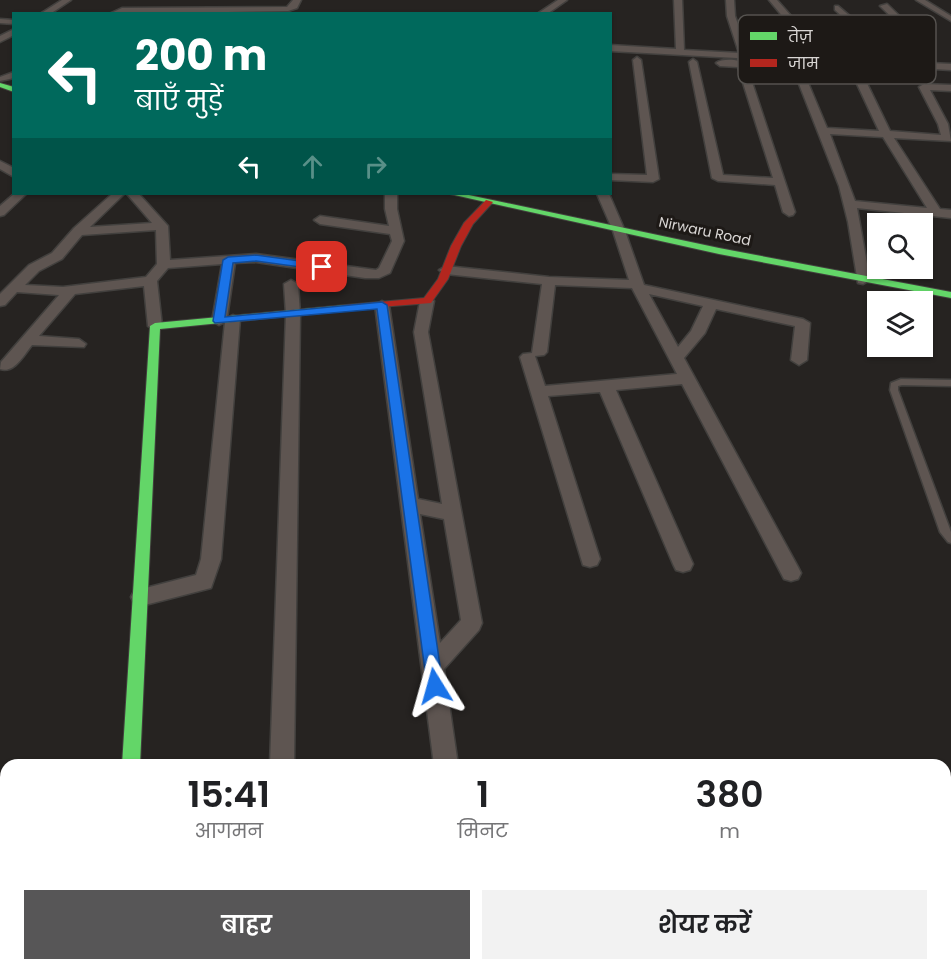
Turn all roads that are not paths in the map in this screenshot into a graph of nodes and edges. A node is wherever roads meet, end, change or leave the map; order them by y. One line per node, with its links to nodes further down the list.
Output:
1 (67, 0): 13 (street)
2 (178, 0): 15 (street)
3 (254, 0): 12 (street)
4 (297, 0): 12 (street)
5 (563, 0): 16 (street)
6 (678, 0): 25 (street)
7 (730, 0): 21 (street)
8 (773, 0): 17 (street)
9 (920, 0): 20 (street)
10 (884, 6): 19 (street)
11 (838, 8): 18 (street)
12 (244, 10): 15 (street)
13 (47, 12)
14 (118, 12): 15 (street)
15 (171, 12)
16 (545, 12)
17 (786, 15)
18 (845, 15)
19 (894, 15)
20 (951, 19)
21 (738, 37)
22 (628, 38): 24 (street)
23 (612, 48): 24 (street)
24 (630, 49): 25 (street)
25 (680, 51): 26 (street)
26 (738, 55)
27 (693, 62): 28 (street); 37 (street); 38 (street)
28 (738, 64)
29 (936, 66): 30 (street)
30 (951, 67)
31 (748, 84): 38 (street)
32 (806, 84): 35 (street)
33 (862, 84): 36 (street)
34 (951, 88): 36 (street)
35 (822, 131): 36 (street); 46 (street)
36 (886, 134): 49 (street)
37 (612, 177)
38 (779, 182): 48 (street)
39 (19, 195): 47 (street)
40 (117, 195): 54 (street)
41 (134, 195): 52 (street)
42 (392, 195): 55 (street)
43 (462, 195): 45 (street, Nirwaru Road)
44 (603, 195): 53 (street)
45 (484, 198): 53 (street, Nirwaru Road); 58 (street)
46 (850, 204): 49 (street); 59 (street)
47 (2, 208)
48 (789, 212)
49 (936, 212): 50 (street)
50 (951, 213)
51 (320, 220): 55 (street)
52 (162, 225): 54 (street); 57 (street)
53 (616, 226): 59 (street, Nirwaru Road); 63 (street)
54 (78, 231): 65 (street)
55 (396, 231): 56 (street)
56 (228, 260): 57 (street); 73 (street)
57 (164, 264): 60 (street)
58 (446, 270): 61 (street); 68 (street)
59 (862, 275): 64 (street, Nirwaru Road); 67 (street, Nirwaru Road)
60 (150, 281): 66 (street); 74 (street)
61 (549, 281): 63 (street); 83 (street)
62 (291, 284): 72 (street)
63 (638, 286): 70 (street); 77 (street)
64 (951, 286)
65 (14, 288): 66 (street); 69 (street)
66 (71, 290): 75 (street)
67 (951, 295)
68 (427, 301): 71 (street); 85 (street)
69 (0, 303)
70 (711, 303): 77 (street); 78 (street)
71 (382, 305): 72 (street); 84 (street)
72 (293, 314): 73 (street); 93 (street)
73 (226, 320): 74 (street); 90 (street)
74 (155, 326): 90 (street)
75 (28, 340): 76 (street); 79 (street)
76 (79, 344)
77 (676, 357): 80 (street)
78 (799, 360)
79 (6, 366)
80 (688, 378): 82 (street); 89 (street)
81 (951, 383): 86 (lane)
82 (606, 386): 83 (street); 88 (street)
83 (539, 392): 87 (street)
84 (410, 505): 85 (street); 91 (street)
85 (453, 513): 91 (street)
86 (951, 539)
87 (590, 559)
88 (683, 564)
89 (791, 573)
90 (141, 597): 92 (street)
91 (432, 666): 94 (street)
92 (131, 759)
93 (282, 759)
94 (445, 759)

